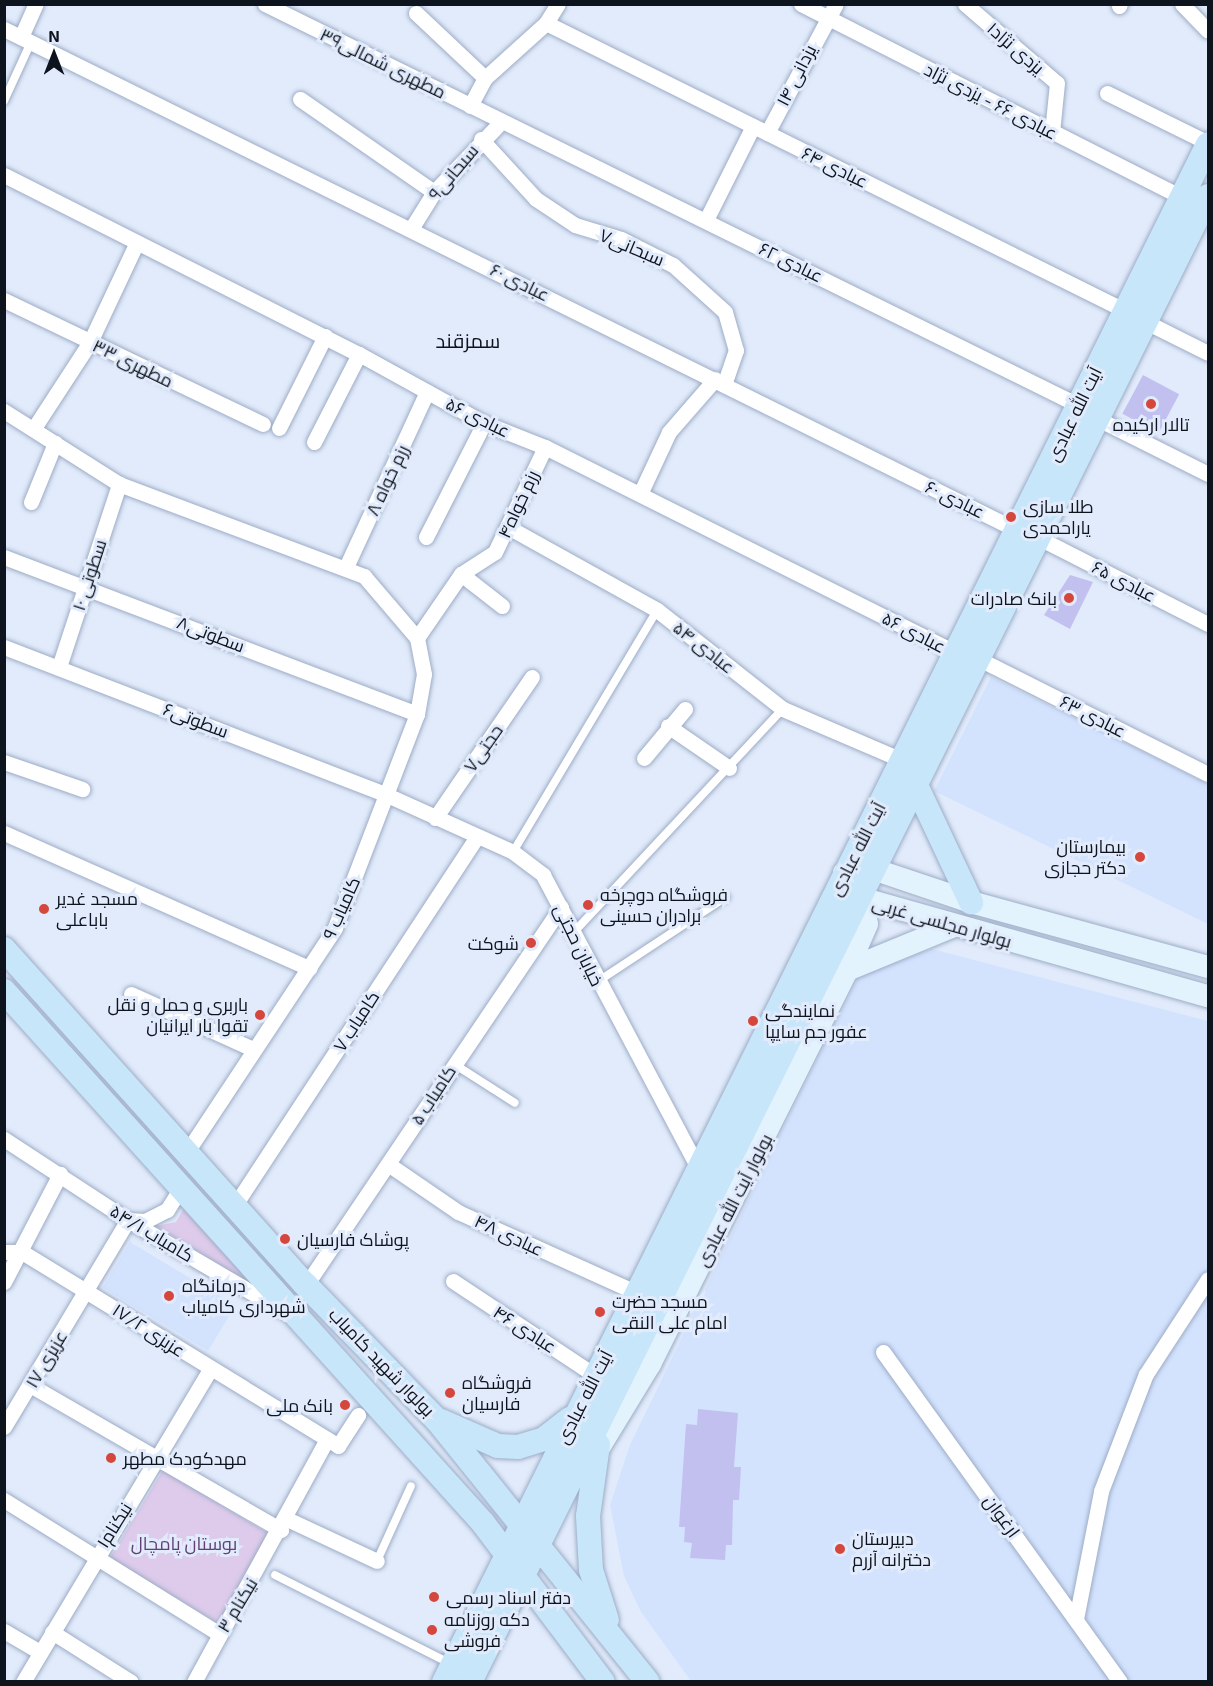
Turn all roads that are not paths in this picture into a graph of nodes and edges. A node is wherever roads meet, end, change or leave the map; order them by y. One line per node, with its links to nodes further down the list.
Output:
1 (36, 4): 12 (street)
2 (265, 4): 17 (street, مطهری شمالی۳۹)
3 (558, 4): 9 (street)
4 (801, 4): 7 (street, عبادی ۶۶ - یزدی نژاد)
5 (965, 4): 20 (street, یزدی نژاد۱)
6 (1182, 4): 11 (street)
7 (831, 11): 19 (street, یزدانی ۱۴); 20 (street, عبادی ۶۶ - یزدی نژاد)
8 (416, 13): 13 (street)
9 (546, 22): 13 (street); 19 (street, عبادی ۶۴)
10 (4, 29): 12 (street, عبادی ۶۰)
11 (1209, 31)
12 (26, 40): 16 (lane); 28 (street, عبادی ۶۰)
13 (485, 78): 17 (street)
14 (1107, 93): 22 (street)
15 (300, 99): 24 (street)
16 (4, 102)
17 (470, 106): 18 (street, مطهری شمالی۳۹)
18 (501, 122): 21 (street, سبحانی۹); 27 (street, عبادی ۶۲)
19 (760, 129): 27 (street, یزدانی ۱۴); 31 (street, عبادی ۶۴)
20 (1052, 132): 25 (street, عبادی ۶۶ - یزدی نژاد)
21 (481, 139): 24 (street, سبحانی۹); 37 (street, سبحانی۷)
22 (1209, 144): 25 (main road, آیت الله عبادی)
23 (4, 176): 29 (street, عبادی ۵۶)
24 (434, 192): 28 (street, سبحانی۹)
25 (1181, 197): 31 (main road, آیت الله عبادی)
26 (1206, 207): 32 (main road, آیت الله عبادی)
27 (706, 220): 39 (street, عبادی ۶۲)
28 (411, 229): 37 (street, عبادی ۶۰)
29 (137, 242): 33 (street, عبادی ۵۶); 34 (street)
30 (4, 300): 34 (street, مطهری ۳۳)
31 (1124, 310): 39 (main road, آیت الله عبادی)
32 (1146, 322): 35 (street); 41 (main road, آیت الله عبادی)
33 (325, 336): 36 (street, عبادی ۵۶); 45 (street)
34 (90, 342): 43 (street, مطهری ۳۳); 44 (street)
35 (1209, 353)
36 (359, 354): 38 (street, عبادی ۵۶); 46 (street)
37 (720, 381): 51 (street); 54 (street, عبادی ۶۰)
38 (427, 392): 42 (street, عبادی ۵۶); 57 (street, رزم خواه ۸)
39 (1078, 405): 54 (main road, آیت الله عبادی)
40 (4, 411): 44 (street)
41 (1098, 419): 49 (street); 54 (main road, آیت الله عبادی)
42 (484, 423): 48 (street, عبادی ۵۶); 55 (street)
43 (263, 424)
44 (34, 428): 47 (street)
45 (279, 428)
46 (314, 442)
47 (55, 443): 50 (street); 52 (street)
48 (545, 447): 51 (street, عبادی ۵۶); 53 (street, رزم خواه۴)
49 (1209, 474)
50 (119, 484): 57 (street); 59 (street, سطوتی ۱۰)
51 (640, 494): 65 (street, عبادی ۵۶)
52 (31, 502)
53 (508, 527): 58 (street, رزم خواه۴); 61 (street, عبادی ۵۴)
54 (1028, 534): 62 (street, عبادی ۶۵); 65 (main road, آیت الله عبادی)
55 (426, 537)
56 (4, 557): 59 (street, سطوتی۸)
57 (346, 567): 63 (street)
58 (461, 574): 60 (street); 63 (street, رزم خواه۴)
59 (87, 586): 66 (street, سطوتی ۱۰); 70 (street, سطوتی۸)
60 (502, 606)
61 (657, 610): 69 (street, عبادی ۵۴); 83 (lane)
62 (1209, 624)
63 (417, 638): 70 (street, کامیاب ۹)
64 (4, 647): 66 (street, سطوتی۶)
65 (966, 655): 73 (main road, آیت الله عبادی); 76 (street, عبادی ۶۳); 77 (main road, آیت الله عبادی)
66 (59, 667): 79 (street, سطوتی۶)
67 (532, 678): 80 (street, حجتی۷)
68 (685, 709): 71 (street)
69 (783, 709): 73 (street, عبادی ۵۴); 75 (lane)
70 (417, 714): 79 (street, کامیاب ۹)
71 (668, 726): 72 (street); 75 (street)
72 (644, 758)
73 (902, 760): 85 (main road, آیت الله عبادی)
74 (4, 762): 78 (street)
75 (729, 768): 91 (lane)
76 (1209, 774)
77 (915, 783): 84 (main road, آیت الله عبادی); 88 (main road)
78 (82, 789)
79 (387, 795): 80 (street, خیابان حجتی); 93 (street, کامیاب ۹)
80 (435, 818): 82 (street, خیابان حجتی)
81 (4, 833): 93 (street)
82 (477, 836): 83 (street, خیابان حجتی); 109 (street, کامیاب ۷)
83 (513, 852): 89 (street, خیابان حجتی)
84 (876, 870): 85 (main road, بولوار مجلسی غربی); 87 (main road, آیت الله عبادی); 88 (main road, بولوار مجلسی غربی)
85 (844, 873): 87 (main road, بولوار مجلسی غربی); 106 (main road, آیت الله عبادی)
86 (726, 897): 96 (lane)
87 (861, 898): 90 (main road, بولوار مجلسی غربی); 95 (main road, بولوار آیت الله عبادی); 124 (main road, آیت الله عبادی)
88 (971, 902): 94 (main road, بولوار مجلسی غربی)
89 (561, 907): 91 (street, خیابان حجتی); 101 (street, کامیاب ۵)
90 (954, 926): 95 (main road); 98 (main road, بولوار مجلسی غربی)
91 (574, 932): 96 (street, خیابان حجتی)
92 (4, 948): 104 (main road, بولوار شهید کامیاب)
93 (309, 968): 100 (street, کامیاب ۹)
94 (1209, 968)
95 (847, 970): 130 (main road, بولوار آیت الله عبادی)
96 (596, 982): 106 (street, خیابان حجتی)
97 (131, 994): 100 (street)
98 (1209, 996)
99 (6, 999): 108 (main road, بولوار شهید کامیاب)
100 (253, 1049): 104 (street, کامیاب ۹)
101 (454, 1064): 102 (lane); 105 (street, کامیاب ۵)
102 (515, 1103)
103 (4, 1139): 107 (street, کامیاب ۵۴/۱)
104 (188, 1150): 109 (main road, بولوار شهید کامیاب)
105 (388, 1164): 116 (street, کامیاب ۵); 118 (street, عبادی ۴۸)
106 (699, 1170): 118 (main road, آیت الله عبادی)
107 (60, 1174): 110 (street, کامیاب ۵۴/۱); 112 (street)
108 (174, 1175): 110 (street); 119 (main road, بولوار شهید کامیاب)
109 (235, 1205): 116 (main road, بولوار شهید کامیاب)
110 (128, 1220): 117 (street, عزیزی ۱۷); 119 (street, کامیاب ۵۴/۱)
111 (4, 1252): 112 (street)
112 (22, 1252): 114 (street); 117 (street)
113 (1209, 1279): 142 (street)
114 (4, 1281)
115 (453, 1281): 122 (street, عبادی ۴۶)
116 (306, 1285): 127 (main road, بولوار شهید کامیاب)
117 (87, 1290): 121 (street, عزیزی ۱۷/۲); 123 (street, عزیزی ۱۷)
118 (636, 1293): 122 (main road, آیت الله عبادی)
119 (309, 1326): 138 (main road, بولوار شهید کامیاب)
120 (883, 1352): 142 (street, ارغوان)
121 (210, 1370): 129 (street, عزیزی ۱۷/۲); 131 (street, نیکنام۱)
122 (596, 1376): 125 (main road, آیت الله عبادی)
123 (30, 1385): 128 (street, عزیزی ۱۷); 131 (street)
124 (614, 1396): 130 (main road); 136 (main road, آیت الله عبادی)
125 (579, 1412): 127 (main road); 135 (main road, آیت الله عبادی)
126 (358, 1415): 129 (street)
127 (437, 1420): 135 (main road, بولوار شهید کامیاب)
128 (4, 1427)
129 (327, 1439): 134 (street, نیکنام ۳)
130 (596, 1451): 136 (main road, بولوار آیت الله عبادی); 146 (main road)
131 (156, 1459): 134 (street); 137 (street, نیکنام۱)
132 (411, 1486): 139 (lane)
133 (4, 1500): 137 (street)
134 (284, 1524): 139 (street); 145 (street, نیکنام ۳)
135 (522, 1524): 136 (main road, بولوار شهید کامیاب); 138 (main road, آیت الله عبادی)
136 (539, 1544): 141 (main road, بولوار آیت الله عبادی); 146 (main road, بولوار شهید کامیاب)
137 (96, 1553): 144 (street, نیکنام۱); 145 (street)
138 (507, 1556): 141 (main road, بولوار شهید کامیاب); 148 (main road)
139 (377, 1561)
140 (275, 1575): 148 (lane)
141 (522, 1576): 152 (main road, بولوار آیت الله عبادی); 153 (main road, بولوار شهید کامیاب)
142 (1076, 1619): 155 (street, ارغوان)
143 (4, 1631): 147 (street)
144 (52, 1632): 147 (street, نیکنام۱); 150 (street)
145 (219, 1634): 151 (street, نیکنام ۳)
146 (612, 1634): 154 (main road, بولوار شهید کامیاب)
147 (40, 1652): 149 (street, نیکنام۱)
148 (448, 1673)
149 (23, 1682)
150 (131, 1682)
151 (194, 1682)
152 (470, 1682)
153 (603, 1682)
154 (648, 1682)
155 (1120, 1682)

